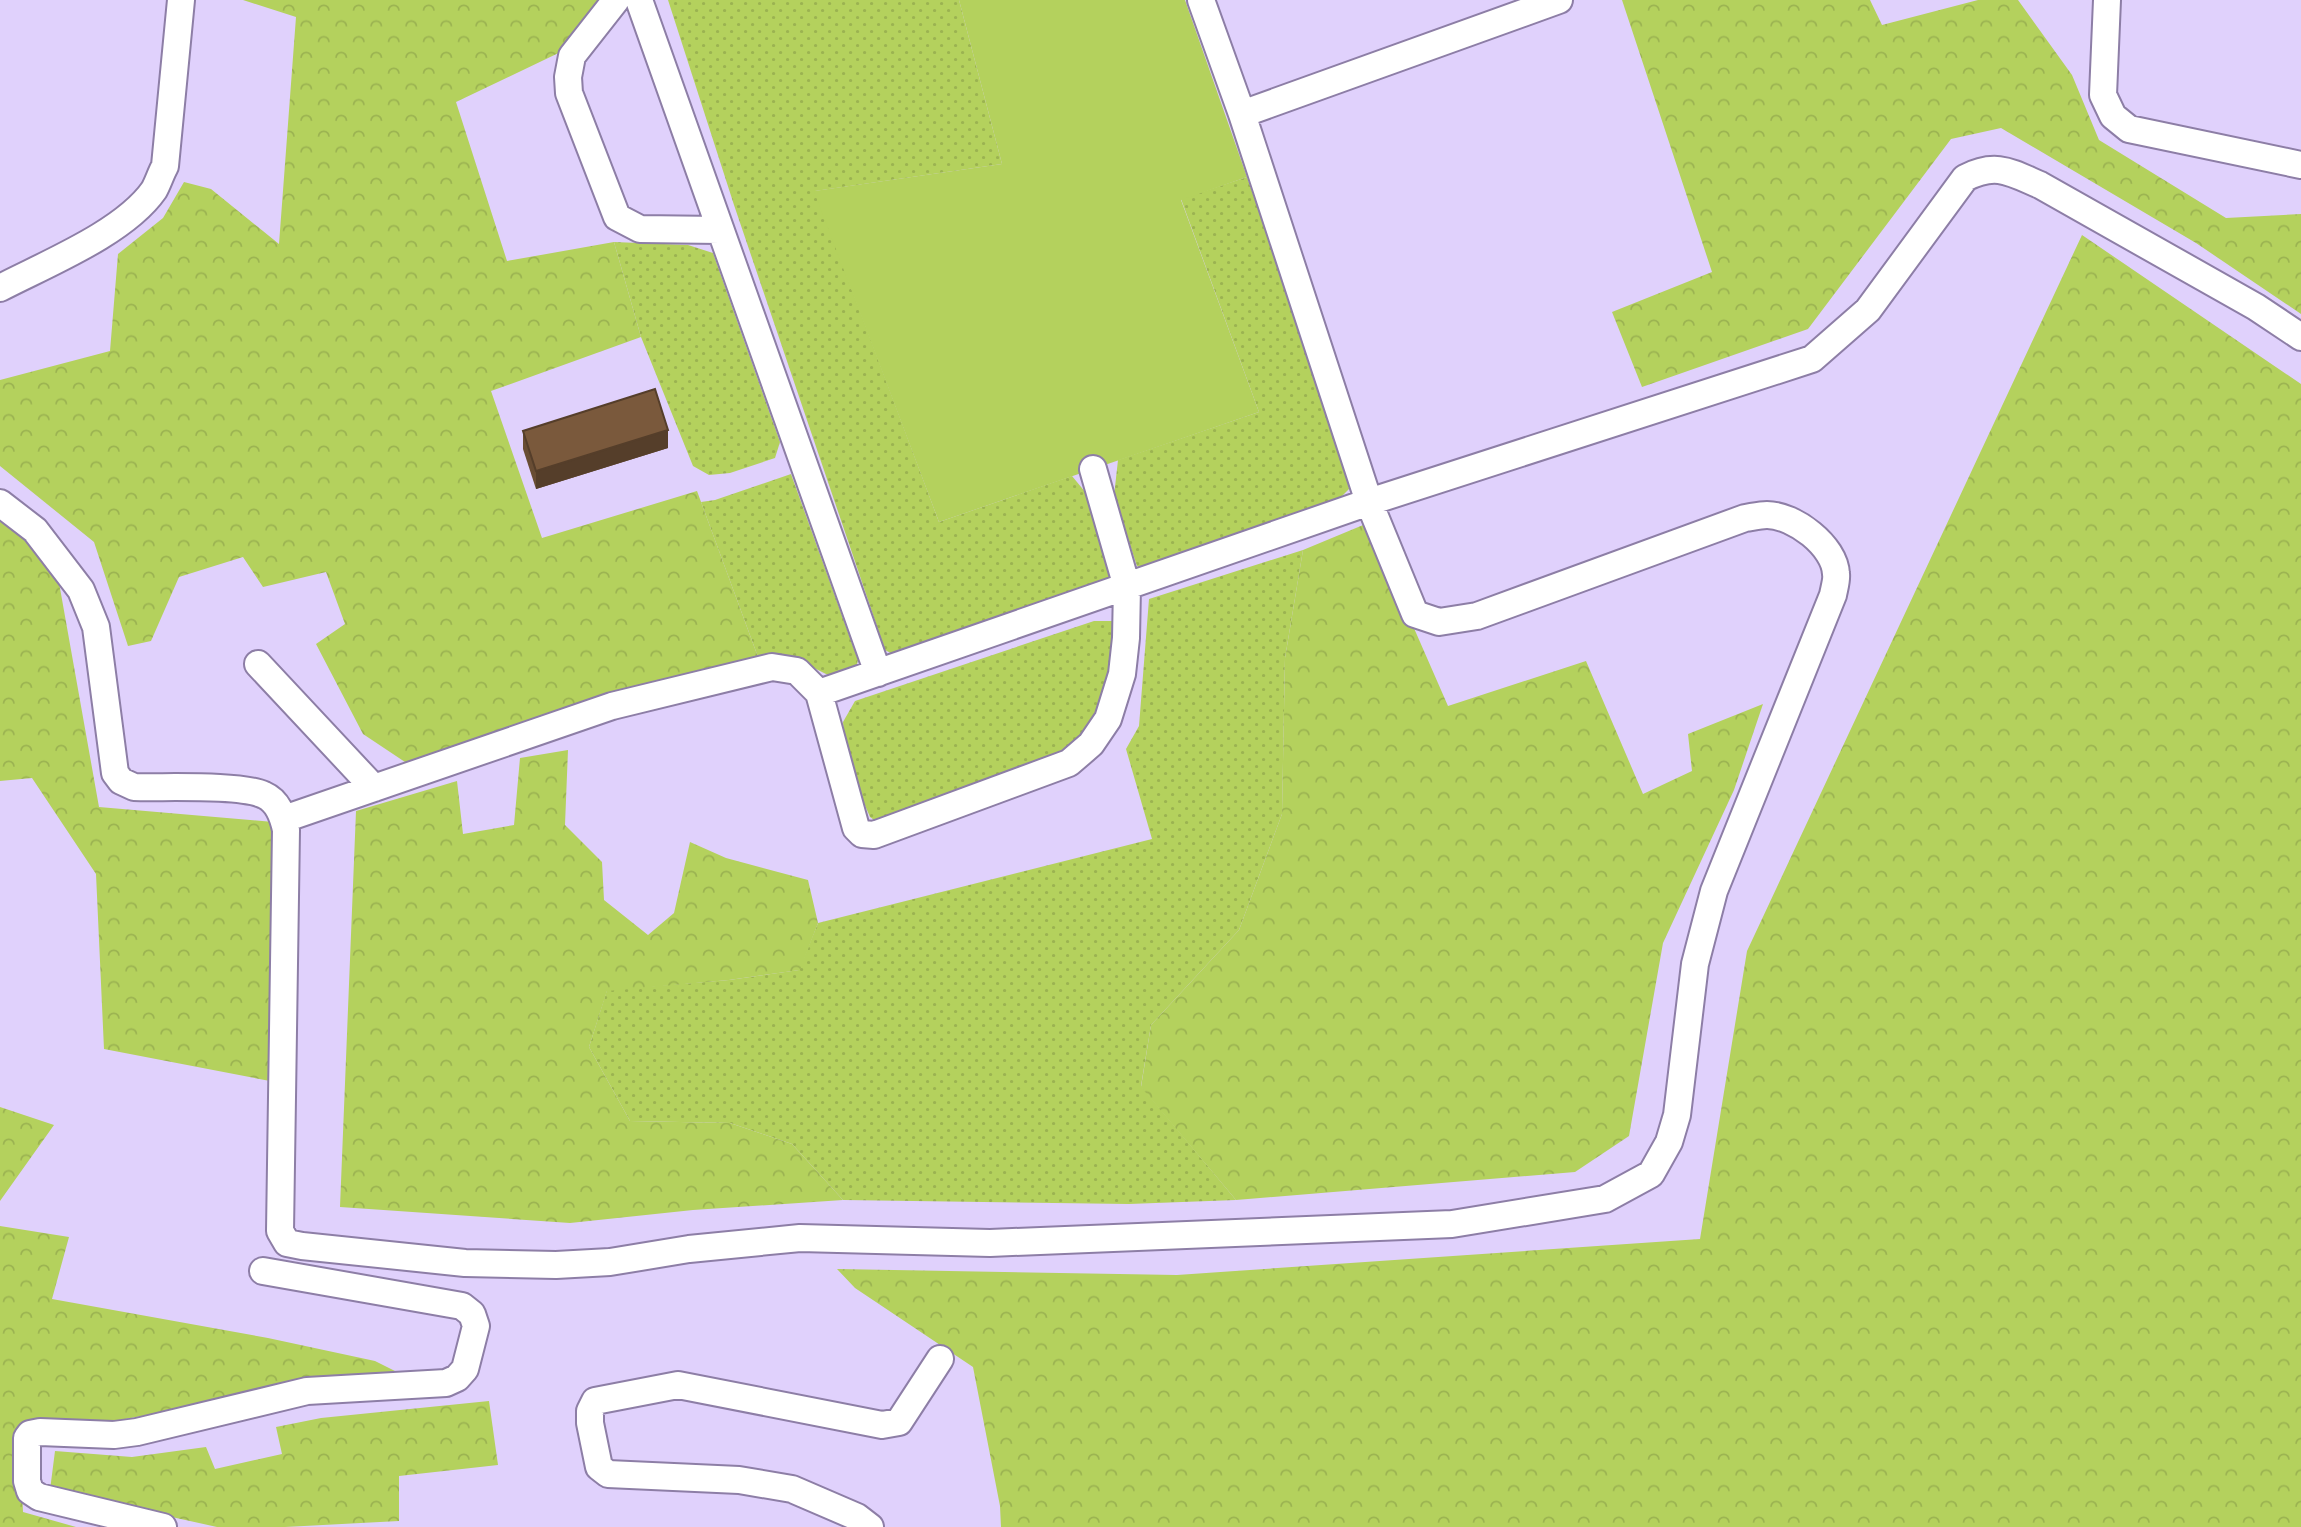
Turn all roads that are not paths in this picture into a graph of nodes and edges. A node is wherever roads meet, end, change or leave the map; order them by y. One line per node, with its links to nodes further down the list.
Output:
1 (181, 0): 10 (street)
2 (616, 0): 9 (street)
3 (639, 0): 9 (street)
4 (1201, 0): 7 (street)
5 (1559, 0): 7 (street)
6 (2106, 0): 8 (street)
7 (1242, 114): 13 (street)
8 (2301, 165)
9 (720, 230): 17 (street)
10 (0, 288)
11 (2301, 337): 13 (street)
12 (1093, 469): 15 (street)
13 (1369, 502): 15 (street); 20 (street)
14 (0, 503): 20 (street)
15 (1127, 587): 17 (street); 18 (street)
16 (258, 664): 19 (street)
17 (878, 673): 18 (street)
18 (819, 693): 19 (street)
19 (374, 788): 20 (street)
20 (284, 819)
21 (263, 1271): 23 (street)
22 (940, 1359): 24 (street)
23 (163, 1527)
24 (870, 1527)

